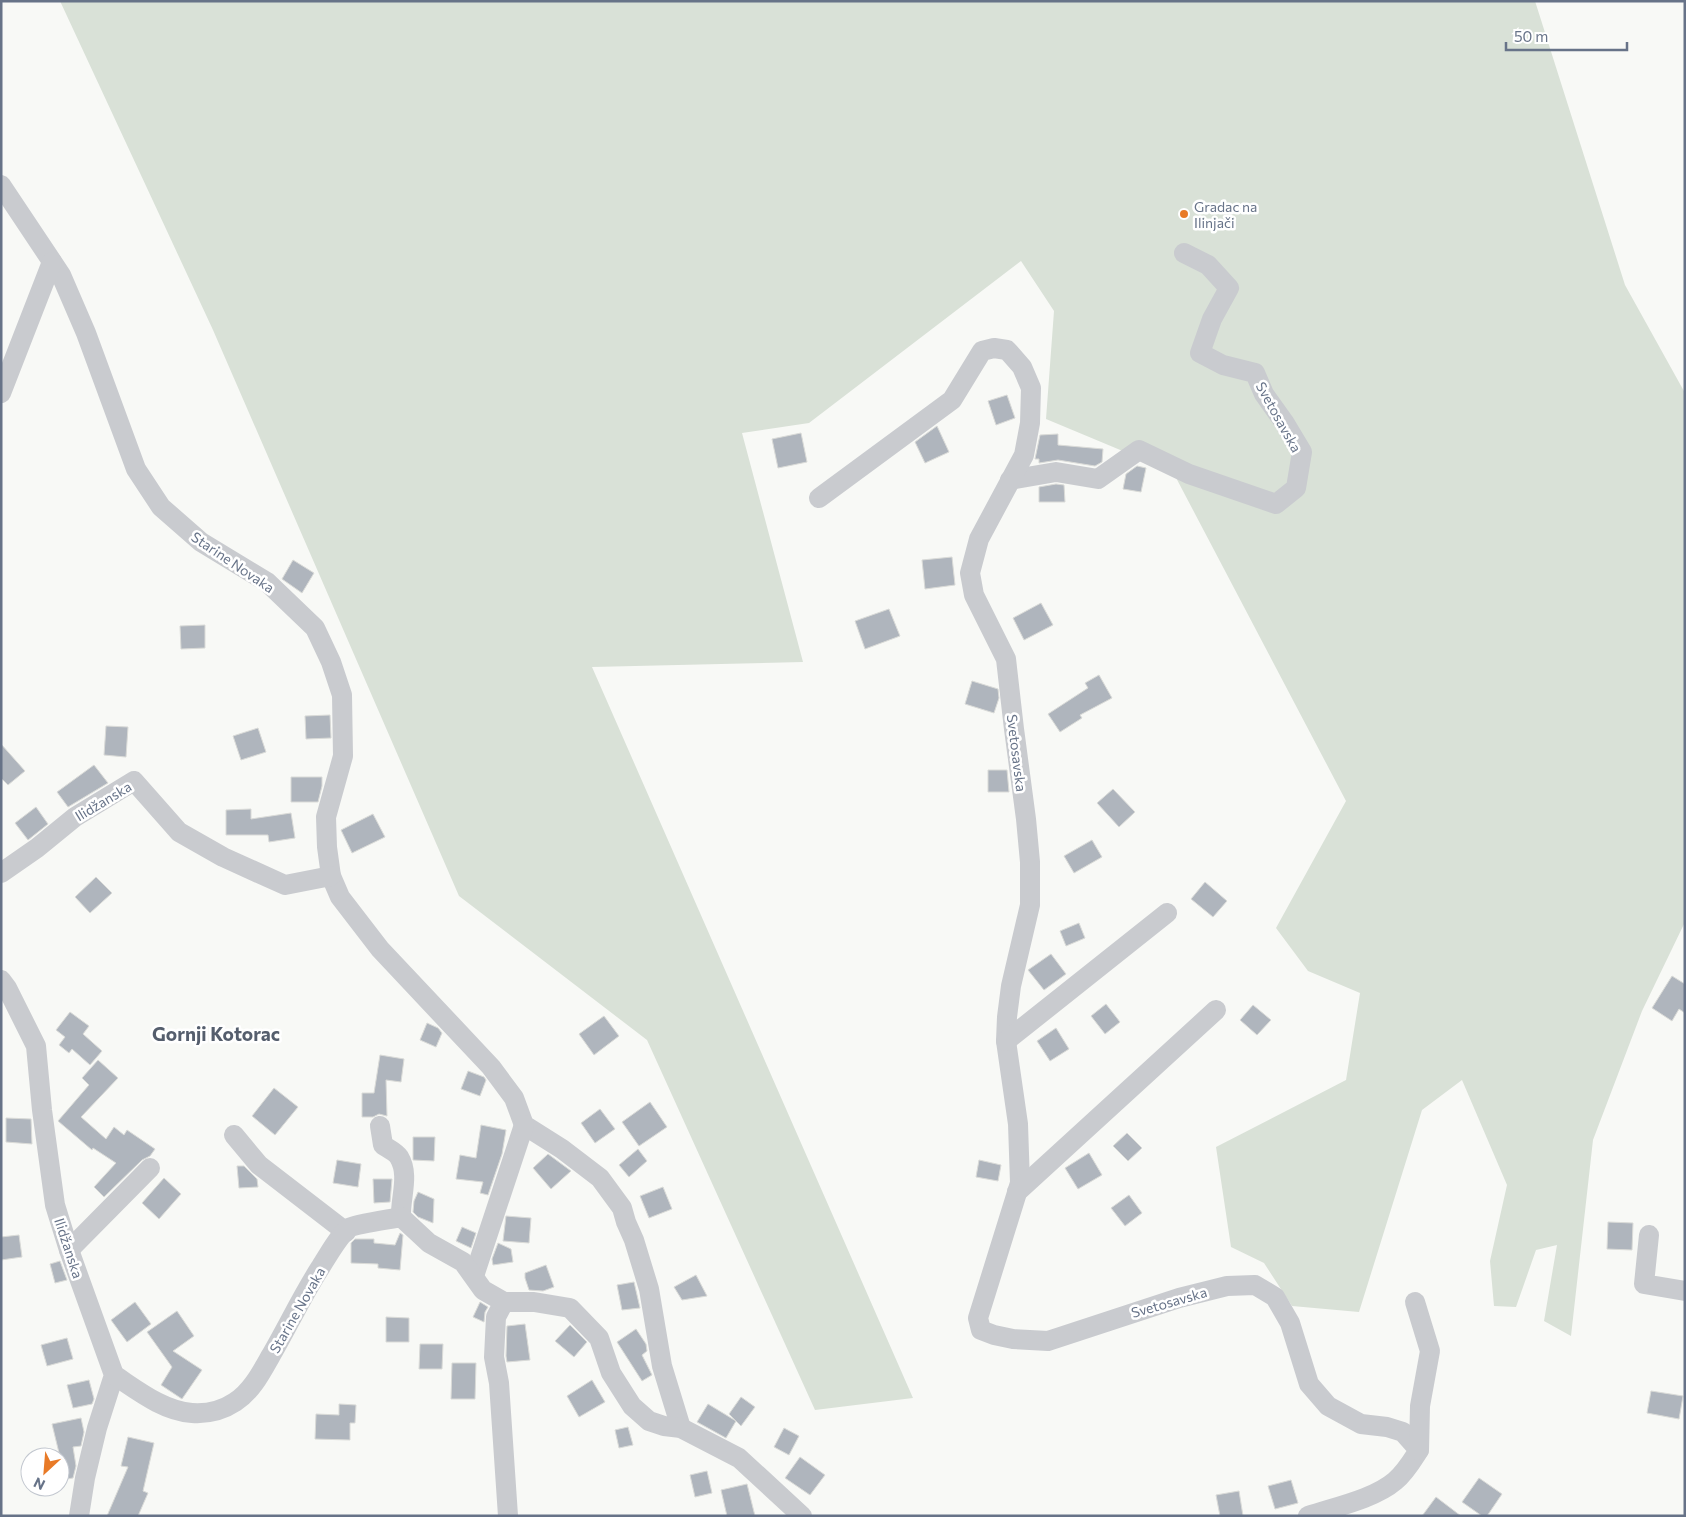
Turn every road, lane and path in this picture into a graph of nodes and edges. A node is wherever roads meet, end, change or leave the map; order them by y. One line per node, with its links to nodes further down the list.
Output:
1 (1, 185): 3 (street, Starine Novaka)
2 (1184, 253): 5 (street, Svetosavska)
3 (52, 262): 4 (street); 8 (street, Starine Novaka)
4 (1, 393)
5 (1010, 480): 6 (street, Svetosavska); 12 (street, Svetosavska)
6 (819, 498)
7 (1, 873): 8 (street, Ilidžanska)
8 (331, 876): 13 (street, Starine Novaka)
9 (1166, 913): 12 (street)
10 (1, 980): 21 (street, Ilidžanska)
11 (1216, 1010): 17 (street)
12 (1006, 1041): 17 (street, Svetosavska)
13 (524, 1125): 22 (street); 27 (street)
14 (380, 1126): 18 (street)
15 (234, 1135): 19 (street)
16 (150, 1168): 21 (street)
17 (1017, 1192): 28 (street, Svetosavska)
18 (402, 1217): 19 (street); 22 (street)
19 (346, 1232): 26 (street, Starine Novaka)
20 (1649, 1235): 23 (street)
21 (69, 1250): 26 (street, Ilidžanska)
22 (474, 1276): 24 (street)
23 (1685, 1292)
24 (504, 1302): 27 (street); 30 (street)
25 (1416, 1302): 28 (street)
26 (114, 1375): 29 (street)
27 (681, 1428): 31 (street)
28 (1420, 1450): 32 (street)
29 (79, 1516)
30 (508, 1516)
31 (802, 1516)
32 (1308, 1516)

